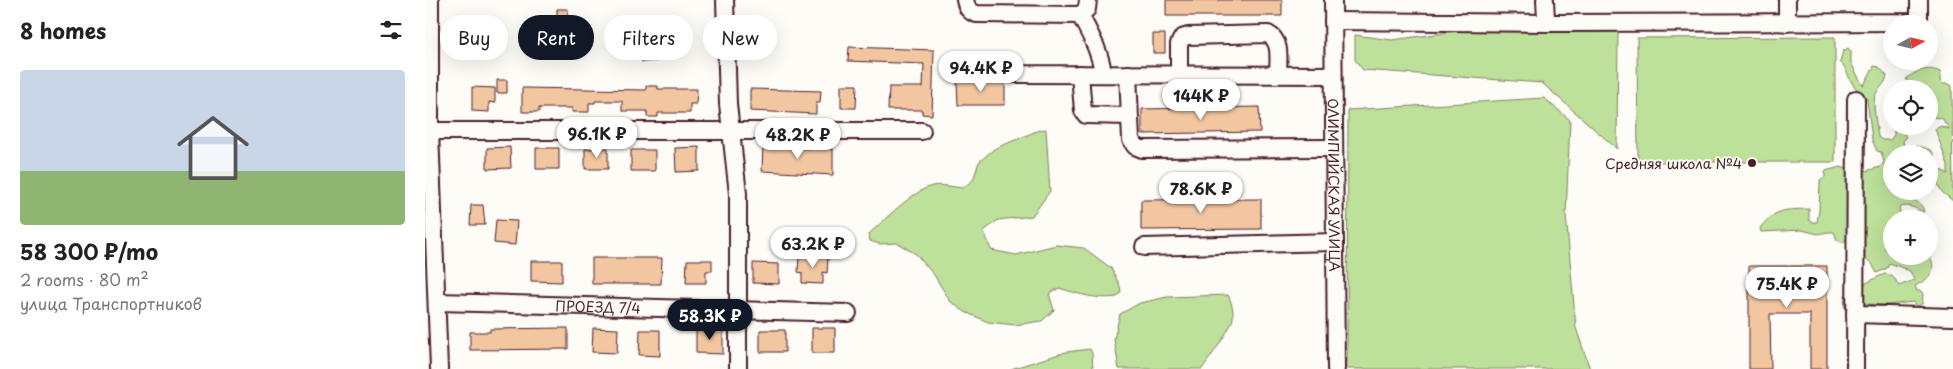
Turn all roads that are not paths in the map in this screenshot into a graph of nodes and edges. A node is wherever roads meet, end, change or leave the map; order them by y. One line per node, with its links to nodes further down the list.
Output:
1 (430, 0): 22 (street)
2 (725, 0): 23 (street)
3 (965, 0): 9 (street)
4 (1089, 0): 9 (street)
5 (1333, 0): 10 (street, ОЛИМПИЙСКАЯ УЛИЦА)
6 (1545, 0): 11 (street)
7 (1787, 0): 12 (street)
8 (1919, 0): 12 (street)
9 (1080, 16): 15 (street)
10 (1333, 21): 11 (street); 19 (street, ОЛИМПИЙСКАЯ УЛИЦА)
11 (1551, 23): 12 (street)
12 (1787, 23)
13 (967, 70): 14 (street)
14 (1080, 74): 15 (street); 21 (street)
15 (1103, 74): 16 (street)
16 (1128, 74): 17 (street); 21 (street)
17 (1179, 74): 18 (street); 18 (street)
18 (1278, 74): 19 (street)
19 (1333, 75): 25 (street, ОЛИМПИЙСКАЯ УЛИЦА)
20 (1855, 100): 32 (street)
21 (1129, 116): 25 (street)
22 (428, 131): 23 (street); 26 (street)
23 (730, 131): 24 (street); 30 (street)
24 (921, 131)
25 (1334, 148): 27 (street, ОЛИМПИЙСКАЯ УЛИЦА)
26 (429, 219): 29 (street)
27 (1335, 242): 28 (street); 36 (street, ОЛИМПИЙСКАЯ УЛИЦА)
28 (1144, 247)
29 (437, 302): 30 (street, ПРОЕЗД 7/4); 34 (street)
30 (739, 311): 31 (street, ПРОЕЗД 7/4); 35 (street)
31 (848, 312)
32 (1855, 314): 33 (street); 37 (street)
33 (1953, 317)
34 (439, 369)
35 (738, 369)
36 (1336, 369)
37 (1855, 369)

